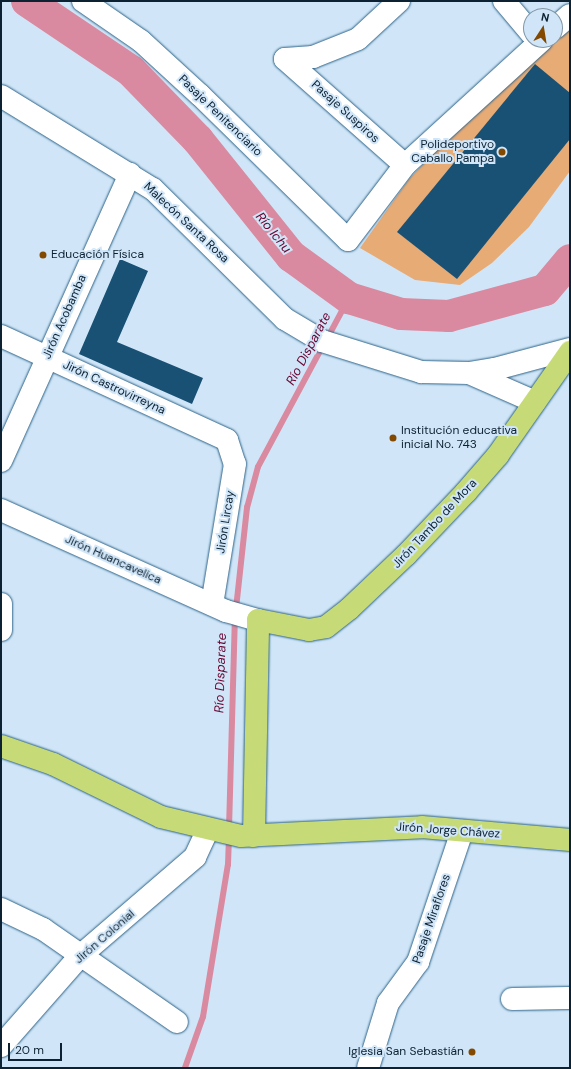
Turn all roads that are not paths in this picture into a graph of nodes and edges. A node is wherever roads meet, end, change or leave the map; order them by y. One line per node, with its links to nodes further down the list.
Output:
1 (83, 1): 7 (street, Pasaje Penitenciario)
2 (399, 1): 7 (street, Pasaje Suspiros)
3 (504, 1): 4 (street)
4 (523, 19)
5 (529, 48): 7 (street)
6 (1, 96): 8 (street, Malecón Santa Rosa)
7 (405, 165)
8 (130, 174): 12 (street, Jirón Acobamba); 13 (street, Malecón Santa Rosa)
9 (1, 336): 12 (street, Jirón Castrovirreyna)
10 (570, 349): 13 (street)
11 (570, 352): 14 (main road, Jirón Tambo de Mora)
12 (47, 357): 15 (street, Jirón Castrovirreyna); 16 (street, Jirón Acobamba)
13 (469, 373): 14 (street)
14 (535, 402): 19 (main road, Jirón Tambo de Mora)
15 (227, 440): 19 (street, Jirón Lircay)
16 (1, 461)
17 (1, 510): 19 (street, Jirón Huancavelica)
18 (1, 604): 20 (street)
19 (234, 612): 24 (main road)
20 (1, 630)
21 (1, 746): 22 (main road, Jirón Jorge Chávez)
22 (212, 830): 24 (main road, Jirón Jorge Chávez); 27 (street, Jirón Colonial)
23 (462, 831): 24 (main road, Jirón Jorge Chávez); 25 (main road, Jirón Jorge Chávez); 32 (street, Pasaje Miraflores)
24 (248, 836)
25 (570, 840)
26 (1, 909): 27 (street)
27 (80, 956): 30 (street); 31 (street, Jirón Colonial)
28 (570, 998): 29 (street)
29 (512, 999)
30 (177, 1022)
31 (1, 1046)
32 (368, 1068)

